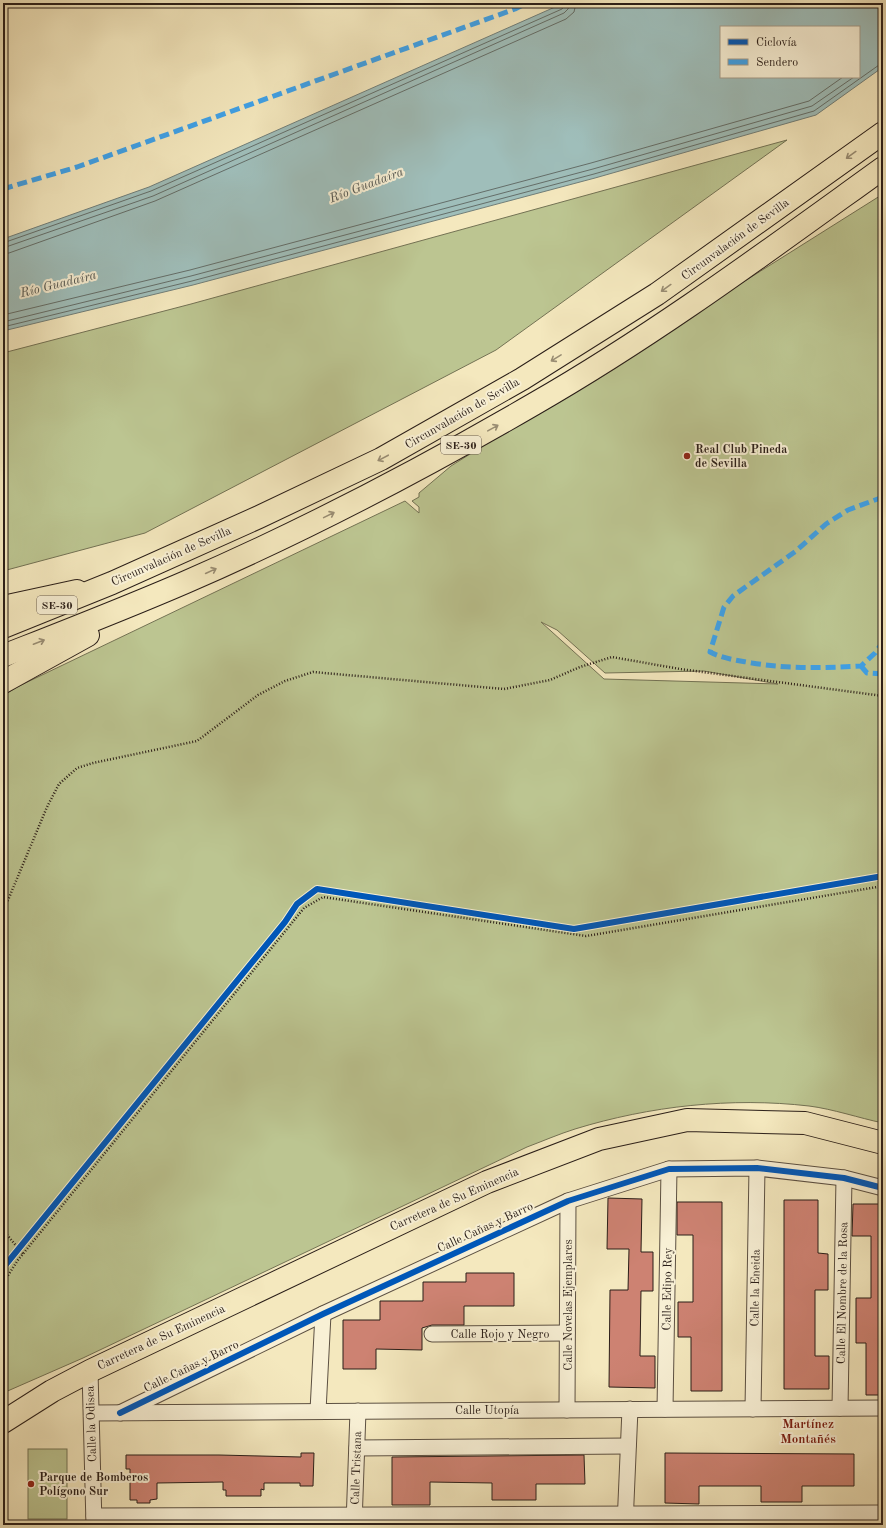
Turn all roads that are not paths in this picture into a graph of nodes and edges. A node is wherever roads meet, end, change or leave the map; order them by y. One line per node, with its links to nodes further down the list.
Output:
1 (883, 133): 4 (main road, Circunvalación de Sevilla / SE-30, one-way to 4)
2 (883, 168): 3 (main road, SE-30, one-way to 2)
3 (187, 582): 7 (main road, SE-30, one-way to 3); 8 (main road)
4 (112, 583): 5 (main road); 6 (main road, Circunvalación de Sevilla / SE-30)
5 (3, 607)
6 (3, 627)
7 (3, 656)
8 (3, 682)
9 (883, 1143): 18 (main road, Carretera de Su Eminencia)
10 (757, 1168): 11 (street, Calle Cañas y Barro); 12 (street, Calle Cañas y Barro); 24 (street, Calle la Eneida)
11 (669, 1169): 14 (street, Calle Cañas y Barro); 23 (street, Calle Edipo Rey)
12 (844, 1178): 13 (street, Calle Cañas y Barro); 20 (street, Calle El Nombre de la Rosa)
13 (883, 1188)
14 (568, 1201): 15 (street, Calle Cañas y Barro); 16 (street, Calle Novelas Ejemplares)
15 (323, 1314): 27 (street); 30 (street, Calle Cañas y Barro)
16 (567, 1333): 17 (street, Calle Rojo y Negro); 25 (street, Calle Novelas Ejemplares)
17 (432, 1334)
18 (90, 1371): 19 (main road, Carretera de Su Eminencia); 29 (street, Calle la Odisea)
19 (52, 1390): 26 (main road, Carretera de Su Eminencia); 31 (main road, Carretera de Su Eminencia)
20 (840, 1408): 21 (street, Calle Utopía); 24 (street, Calle Utopía)
21 (883, 1408)
22 (630, 1409): 23 (street, Calle Utopía); 25 (street, Calle Utopía); 32 (street)
23 (665, 1409): 24 (street, Calle Utopía)
24 (753, 1409)
25 (567, 1410): 28 (street, Calle Utopía)
26 (3, 1411)
27 (318, 1411): 28 (street, Calle Utopía); 30 (street, Calle Utopía)
28 (358, 1411): 33 (street, Calle Tristana)
29 (92, 1413): 30 (street, Calle Utopía); 35 (street, Calle la Odisea)
30 (120, 1413)
31 (3, 1422)
32 (628, 1446): 33 (street); 37 (street)
33 (357, 1448): 36 (street, Calle Tristana)
34 (883, 1513): 37 (street)
35 (94, 1520): 36 (street)
36 (354, 1520): 37 (street)
37 (625, 1520)

